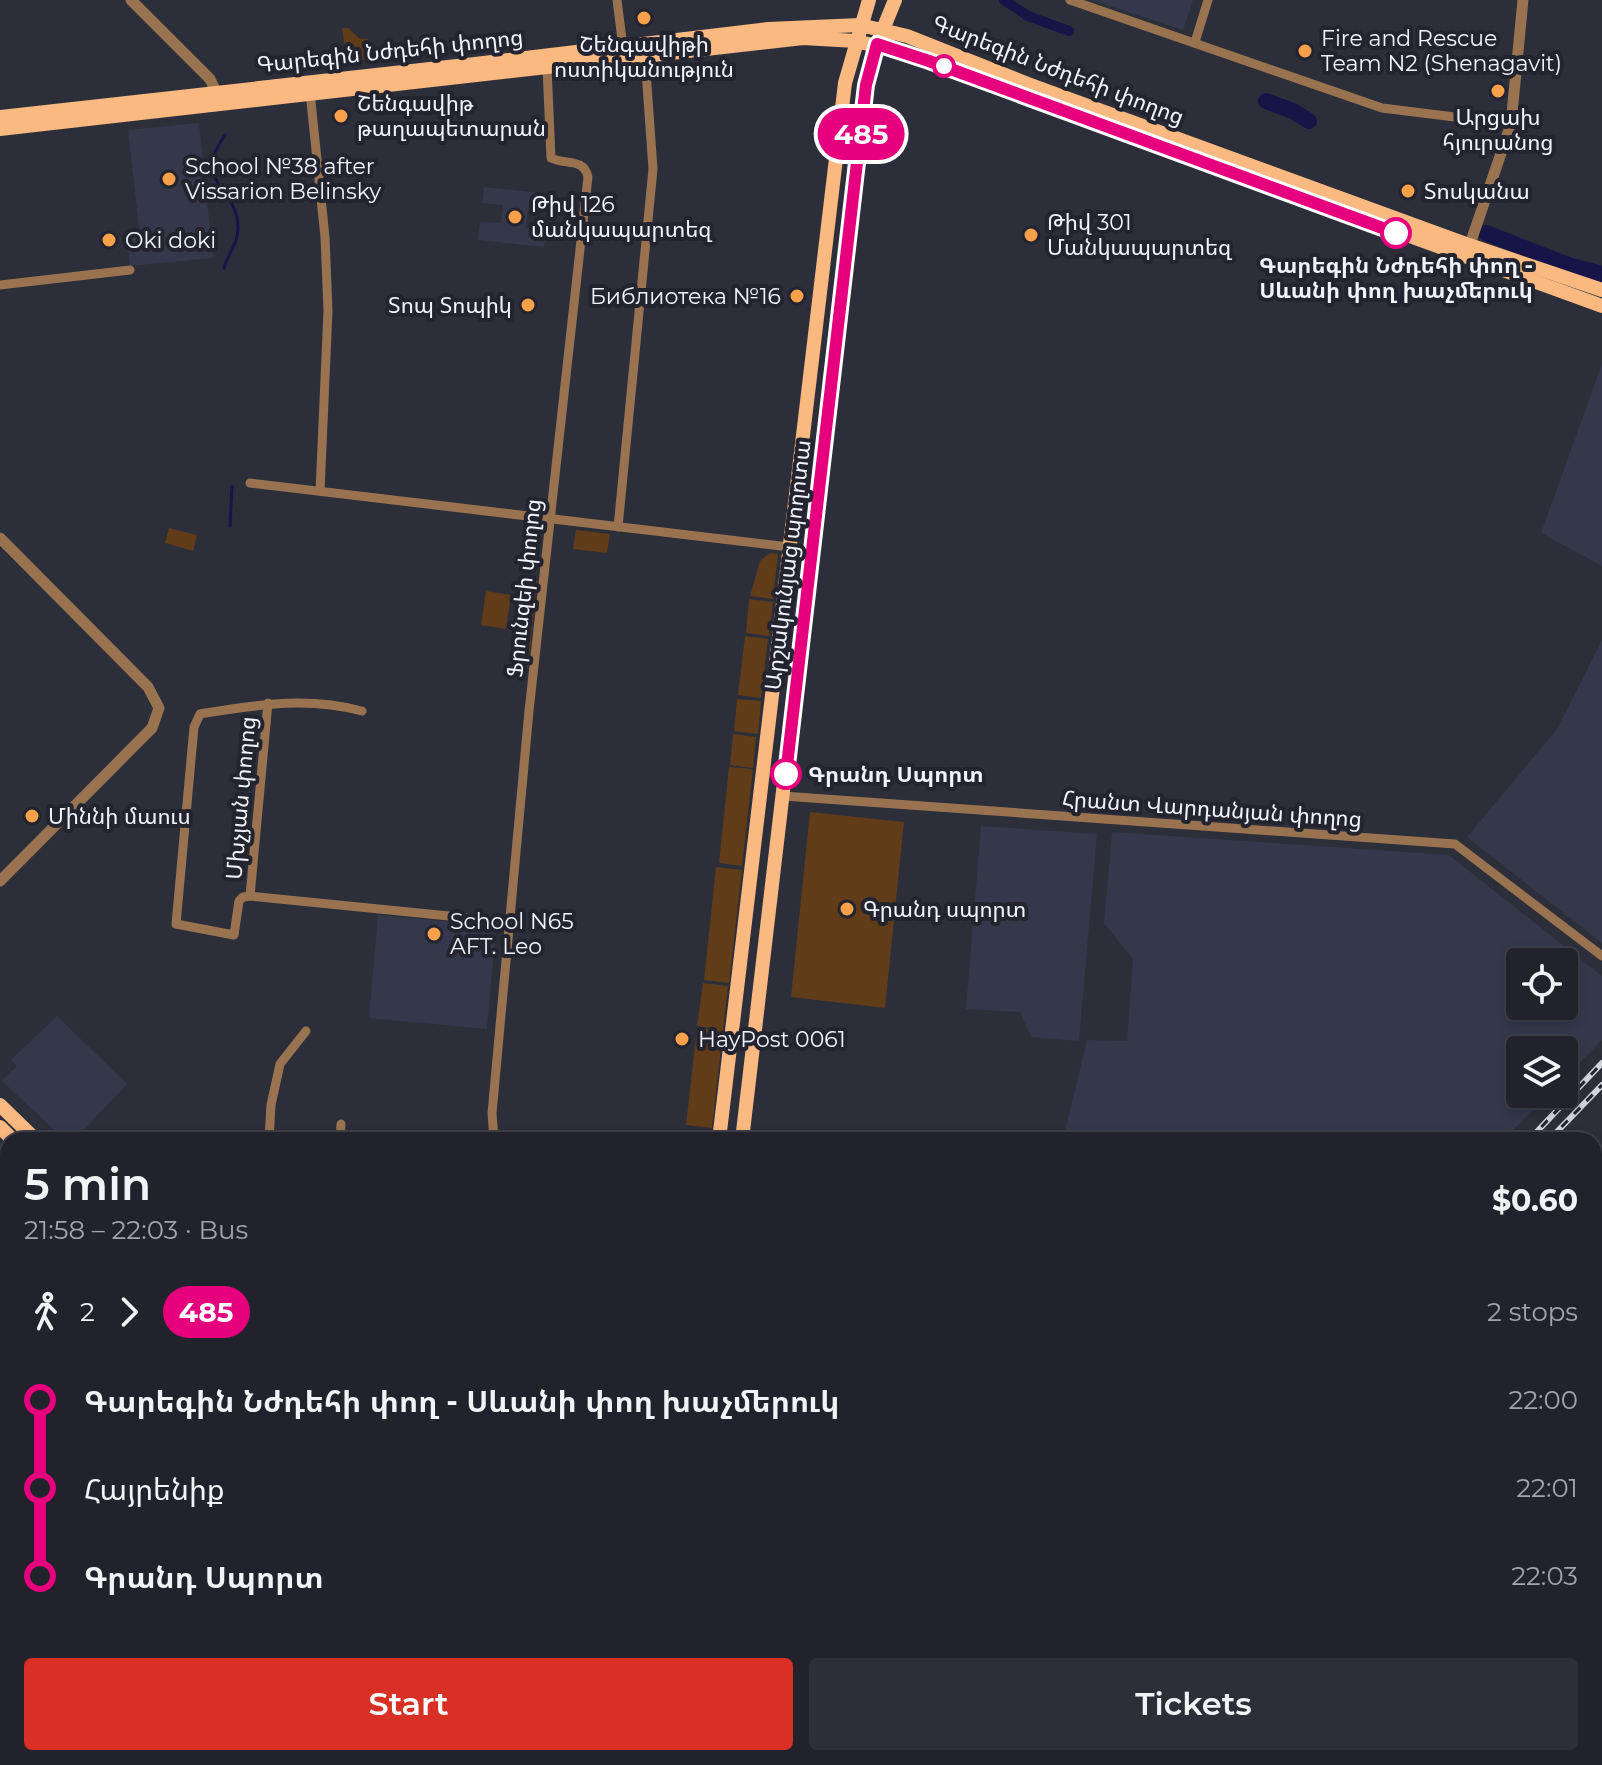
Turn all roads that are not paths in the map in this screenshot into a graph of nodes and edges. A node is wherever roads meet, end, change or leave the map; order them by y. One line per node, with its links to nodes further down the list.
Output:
1 (131, 0): 17 (street)
2 (617, 0): 13 (street)
3 (869, 0): 8 (main road, Արշակունյաց պողոտա)
4 (895, 0): 9 (main road, Արշակունյաց պողոտա)
5 (1070, 0): 11 (street)
6 (1208, 0): 11 (street)
7 (1523, 0): 19 (street)
8 (860, 25): 9 (main road, Գարեգին Նժդեհի փողոց); 10 (main road, Արշակունյաց պողոտա); 13 (main road, Գարեգին Նժդեհի փողոց)
9 (882, 29): 12 (main road, Արշակունյաց պողոտա); 21 (main road, Գարեգին Նժդեհի փողոց)
10 (856, 41): 12 (main road, Գարեգին Նժդեհի փողոց); 14 (main road, Գարեգին Նժդեհի փողոց); 26 (main road, Արշակունյաց պողոտա)
11 (1195, 42): 19 (street)
12 (877, 44): 21 (main road, Գարեգին Նժդեհի փողոց); 27 (main road, Արշակունյաց պողոտա)
13 (623, 47): 17 (main road, Գարեգին Նժդեհի փողոց)
14 (645, 57): 15 (main road, Գարեգին Նժդեհի փողոց); 33 (street)
15 (547, 67): 16 (main road, Գարեգին Նժդեհի փողոց); 32 (street, Ֆրունզեի փողոց)
16 (310, 92): 17 (main road, Գարեգին Նժդեհի փողոց); 31 (street)
17 (220, 98): 18 (main road, Գարեգին Նժդեհի փողոց); 20 (main road, Գարեգին Նժդեհի փողոց)
18 (0, 117)
19 (1511, 124): 21 (street)
20 (0, 129)
21 (1467, 252): 24 (main road, Գարեգին Նժդեհի փողոց); 25 (main road, Գարեգին Նժդեհի փողոց)
22 (130, 270): 23 (street)
23 (0, 285)
24 (1602, 290)
25 (1602, 306)
26 (817, 311): 27 (main road); 28 (main road, Արշակունյաց պողոտա)
27 (839, 315): 29 (main road, Արշակունյաց պողոտա)
28 (813, 348): 29 (main road); 35 (main road, Արշակունյաց պողոտա)
29 (836, 348): 39 (main road, Արշակունյաց պողոտա)
30 (250, 483): 31 (street)
31 (320, 491): 32 (street)
32 (550, 519): 33 (street); 42 (street, Ֆրունզեի փողոց)
33 (618, 527): 35 (street)
34 (0, 538): 40 (street)
35 (789, 547): 38 (main road, Արշակունյաց պողոտա)
36 (268, 703): 37 (street); 41 (street, Մխչյան փողոց); 41 (street, Մխչյան փողոց)
37 (362, 711)
38 (759, 794): 39 (main road); 51 (main road, Արշակունյաց պողոտա)
39 (783, 796): 43 (street, Հրանտ Վարդանյան փողոց); 52 (main road, Արշակունյաց պողոտա)
40 (0, 881)
41 (250, 896): 42 (street)
42 (509, 922): 50 (street, Ֆրունզեի փողոց)
43 (1602, 956)
44 (306, 1031): 48 (street)
45 (0, 1105): 47 (main road)
46 (341, 1124): 49 (street)
47 (28, 1132)
48 (269, 1132)
49 (340, 1132)
50 (493, 1132)
51 (720, 1132)
52 (743, 1132)

